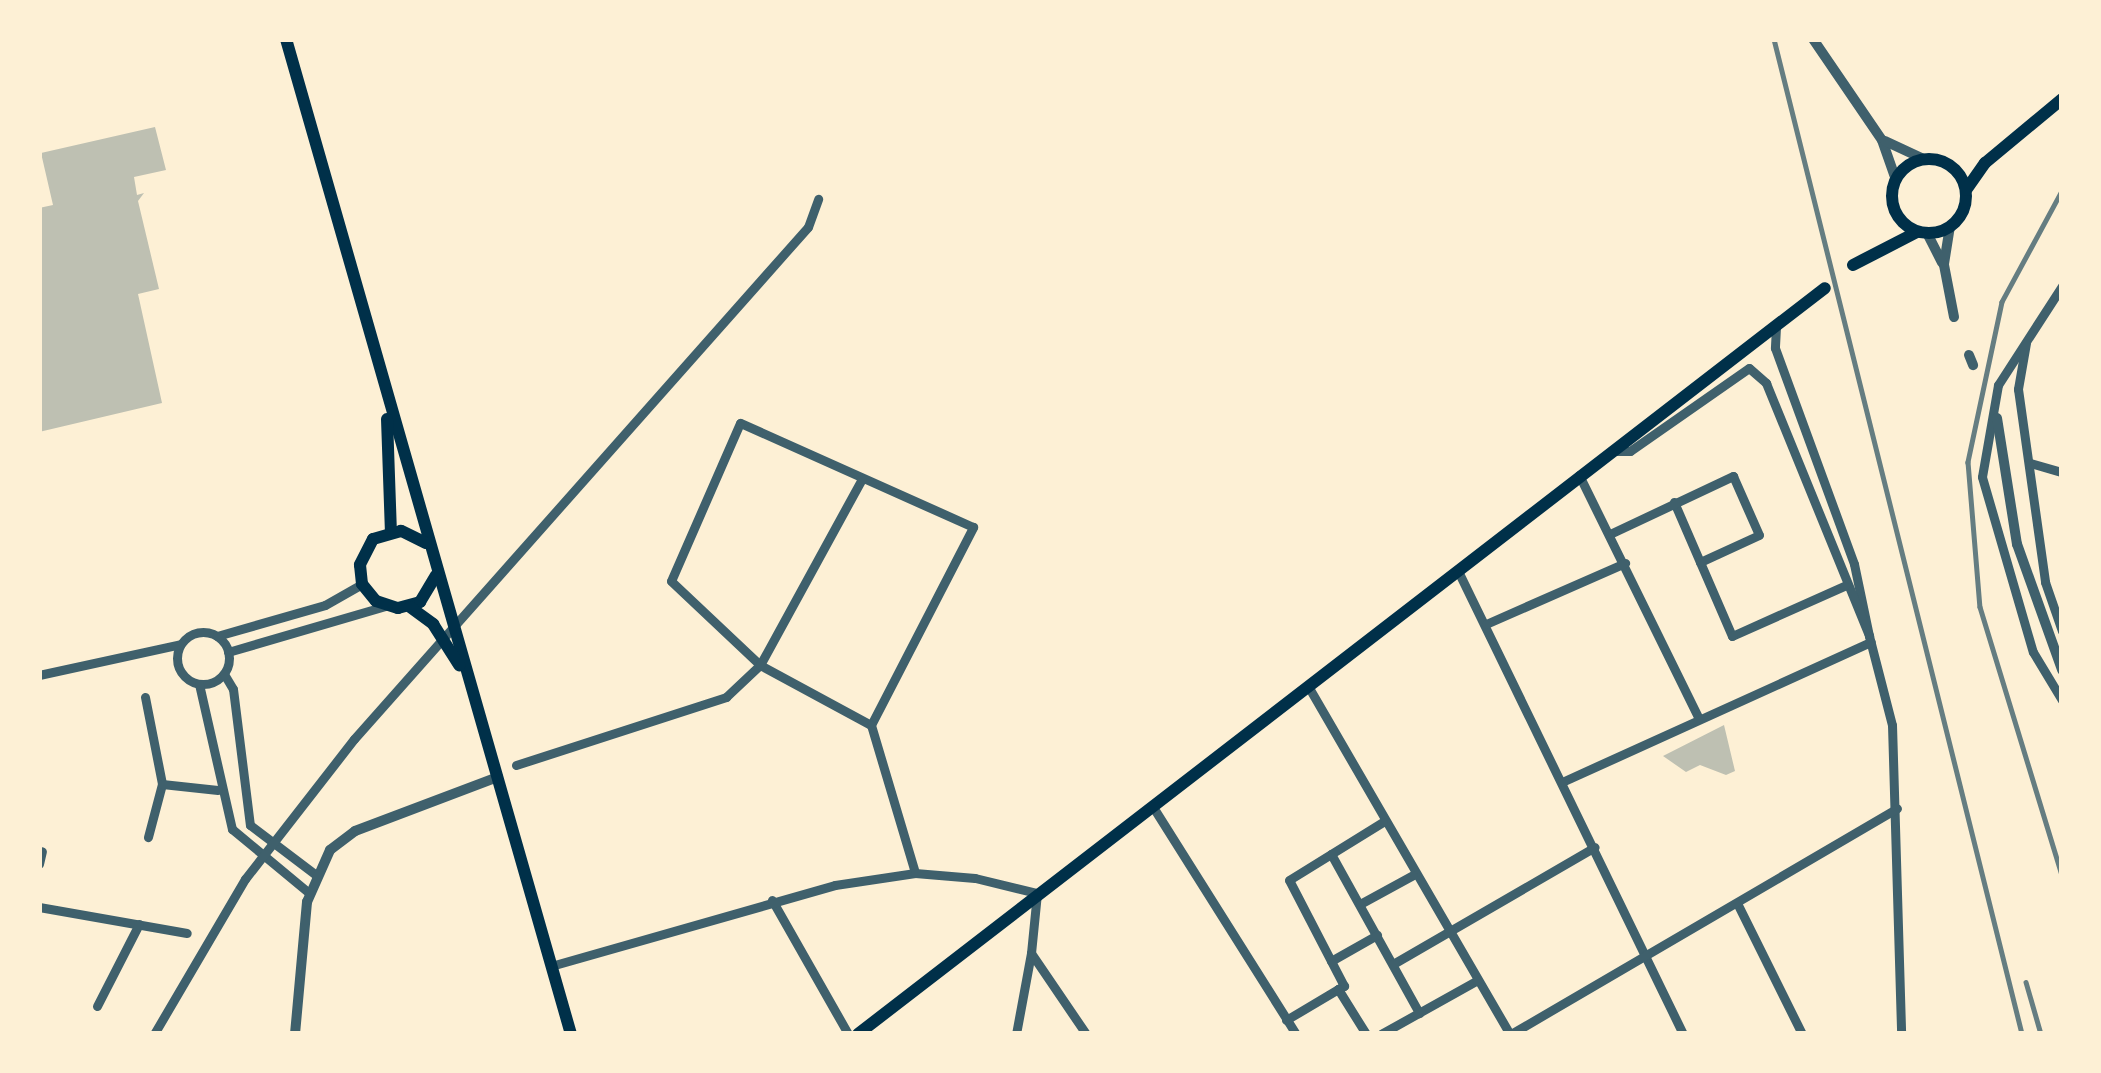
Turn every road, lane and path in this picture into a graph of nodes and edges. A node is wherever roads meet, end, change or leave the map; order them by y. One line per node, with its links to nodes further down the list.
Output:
1 (286, 39): 22 (main road)
2 (1813, 39): 4 (street)
3 (2062, 98): 6 (main road)
4 (1882, 140): 5 (street); 8 (street)
5 (1926, 160): 7 (main road); 8 (main road)
6 (1985, 163): 7 (main road); 9 (main road)
7 (1954, 169): 9 (main road)
8 (1896, 180): 11 (main road)
9 (1966, 190): 12 (main road)
10 (818, 200): 95 (street)
11 (1895, 209): 13 (main road); 14 (main road)
12 (1950, 226): 13 (main road); 16 (street)
13 (1922, 232): 14 (main road); 16 (street)
14 (1874, 249): 15 (main road)
15 (1853, 265)
16 (1944, 265): 19 (street)
17 (2062, 286): 20 (street)
18 (1825, 288): 21 (main road)
19 (1954, 317)
20 (2032, 326): 25 (street); 55 (street)
21 (1776, 327): 24 (main road); 44 (street)
22 (382, 376): 30 (main road); 32 (main road)
23 (1997, 418): 49 (street)
24 (1609, 450): 27 (main road); 38 (street)
25 (2030, 464): 26 (street); 42 (street)
26 (2062, 472)
27 (1579, 475): 31 (street); 35 (main road)
28 (862, 478): 48 (street); 48 (street); 57 (street)
29 (1674, 502): 31 (street); 33 (street); 33 (street)
30 (391, 531): 32 (main road); 37 (main road)
31 (1612, 533): 34 (street)
32 (427, 544): 36 (main road)
33 (1700, 562): 38 (street)
34 (1624, 563): 41 (street); 56 (street)
35 (1458, 571): 41 (street); 53 (main road)
36 (437, 572): 40 (main road); 47 (main road)
37 (362, 584): 39 (main road); 43 (street)
38 (1844, 586): 44 (street)
39 (385, 606): 40 (main road); 46 (street)
40 (410, 607): 47 (main road)
41 (1486, 624): 60 (street)
42 (2062, 631)
43 (217, 636): 45 (street); 46 (street)
44 (1870, 639): 56 (street); 64 (street)
45 (181, 644): 51 (street); 52 (street)
46 (228, 652): 50 (street)
47 (461, 661): 59 (main road)
48 (760, 665): 57 (street); 58 (street)
49 (2062, 670)
50 (224, 674): 52 (street); 72 (street)
51 (39, 675)
52 (199, 684): 62 (street)
53 (1308, 686): 63 (main road); 65 (street)
54 (146, 698): 61 (street)
55 (2062, 700)
56 (1698, 717): 60 (street)
57 (871, 725): 71 (street)
58 (516, 765)
59 (498, 777): 72 (street); 88 (main road)
60 (1562, 782): 67 (street)
61 (162, 784): 62 (street); 66 (street)
62 (218, 790): 74 (street)
63 (1153, 807): 75 (main road); 94 (street)
64 (1897, 808): 77 (street); 109 (street)
65 (1383, 822): 69 (street); 73 (street)
66 (148, 837)
67 (1595, 847): 82 (street); 85 (street)
68 (42, 851): 70 (street)
69 (1331, 854): 78 (street); 86 (street)
70 (39, 864)
71 (915, 873): 75 (street); 76 (street)
72 (316, 875): 74 (street)
73 (1413, 875): 78 (street); 82 (street)
74 (309, 893): 96 (street)
75 (1037, 893): 84 (street); 100 (main road)
76 (772, 900): 88 (street); 99 (street)
77 (1737, 903): 85 (street); 108 (street)
78 (1360, 904): 83 (street)
79 (39, 908): 80 (street)
80 (139, 925): 81 (street); 91 (street)
81 (187, 933)
82 (1449, 933): 87 (street); 89 (street)
83 (1377, 935): 86 (street); 87 (street)
84 (1031, 953): 101 (street); 102 (street)
85 (1646, 957): 106 (street); 107 (street)
86 (1331, 961): 90 (street)
87 (1393, 964): 92 (street)
88 (551, 966): 93 (main road)
89 (1476, 981): 92 (street); 106 (street)
90 (1337, 989): 94 (street); 104 (street)
91 (98, 1006)
92 (1419, 1013): 105 (street)
93 (564, 1014): 97 (main road); 98 (main road)
94 (1286, 1020): 103 (street)
95 (154, 1034)
96 (295, 1034)
97 (561, 1034)
98 (571, 1034)
99 (848, 1034)
100 (858, 1034)
101 (1016, 1034)
102 (1086, 1034)
103 (1296, 1034)
104 (1366, 1034)
105 (1381, 1034)
106 (1510, 1034)
107 (1683, 1034)
108 (1802, 1034)
109 (1901, 1034)

